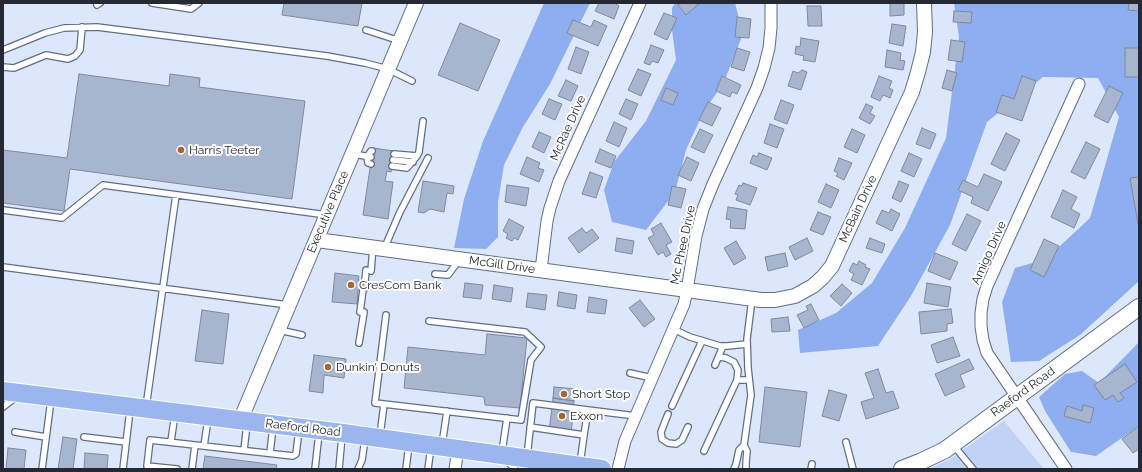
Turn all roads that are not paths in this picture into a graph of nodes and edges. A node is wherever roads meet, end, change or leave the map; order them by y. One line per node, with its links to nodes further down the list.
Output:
1 (152, 3): 2 (lane)
2 (199, 3)
3 (416, 3): 9 (street, Executive Place)
4 (640, 3): 29 (street, McRae Drive)
5 (771, 3): 34 (street, Mc Phee Drive)
6 (924, 3): 35 (street, McBain Drive)
7 (82, 27): 10 (lane); 11 (lane); 12 (lane)
8 (366, 30): 9 (lane)
9 (400, 41): 12 (street, Executive Place)
10 (3, 50)
11 (3, 67)
12 (388, 69): 13 (lane); 16 (street, Executive Place)
13 (412, 81)
14 (1079, 84): 54 (street, Amigo Drive)
15 (423, 121): 17 (lane)
16 (353, 154): 18 (lane); 24 (street, Executive Place)
17 (417, 156): 20 (lane); 20 (lane)
18 (370, 157)
19 (428, 158): 26 (lane)
20 (413, 162): 21 (lane)
21 (392, 166)
22 (176, 195): 23 (lane); 24 (lane); 32 (lane)
23 (3, 210)
24 (327, 215): 25 (street, Executive Place)
25 (317, 240): 26 (street, McGill Drive); 36 (street, Executive Place)
26 (379, 248): 27 (street, McGill Drive); 31 (lane)
27 (459, 259): 29 (street, McGill Drive); 30 (lane)
28 (3, 267): 32 (lane)
29 (541, 270): 34 (street, McGill Drive)
30 (435, 274)
31 (365, 281)
32 (163, 288): 36 (lane); 59 (lane)
33 (363, 290): 44 (lane)
34 (687, 290): 35 (street, McBain Drive); 41 (street, Mc Phee Drive)
35 (752, 299): 45 (lane)
36 (289, 305): 40 (street, Executive Place)
37 (1139, 307): 54 (main road, Raeford Road)
38 (386, 315): 56 (lane)
39 (430, 321): 67 (lane)
40 (278, 330): 42 (lane); 68 (street, Executive Place)
41 (673, 330): 43 (lane); 50 (street, Mc Phee Drive)
42 (302, 335)
43 (702, 341): 46 (lane); 57 (lane)
44 (359, 343)
45 (747, 344): 46 (lane); 52 (lane)
46 (722, 346): 47 (lane)
47 (719, 357): 48 (lane); 51 (lane)
48 (716, 364)
49 (630, 373): 50 (lane)
50 (652, 378): 64 (street, Mc Phee Drive)
51 (737, 380): 52 (lane); 90 (lane)
52 (750, 380): 86 (lane)
53 (12, 393): 55 (main road, Raeford Road); 58 (lane)
54 (1017, 397): 84 (main road, Raeford Road); 112 (street, Amigo Drive)
55 (52, 398): 59 (main road, Raeford Road); 77 (lane)
56 (384, 404): 61 (lane); 79 (lane)
57 (672, 406)
58 (3, 407)
59 (138, 408): 62 (main road, Raeford Road); 81 (lane)
60 (588, 410): 64 (lane); 69 (lane); 76 (lane)
61 (447, 411): 66 (lane); 88 (lane)
62 (175, 412): 65 (main road, Raeford Road); 80 (lane)
63 (668, 414): 71 (lane)
64 (636, 416): 106 (street, Mc Phee Drive)
65 (208, 417): 68 (main road, Raeford Road); 87 (lane)
66 (506, 418): 67 (lane); 92 (lane)
67 (521, 420): 69 (lane)
68 (243, 421): 70 (main road, Raeford Road); 89 (lane)
69 (531, 424): 76 (lane); 93 (lane)
70 (274, 425): 72 (main road, Raeford Road); 91 (lane)
71 (688, 427)
72 (300, 428): 73 (main road, Raeford Road); 91 (lane)
73 (320, 430): 75 (main road, Raeford Road); 99 (lane)
74 (14, 432): 77 (lane)
75 (343, 433): 79 (main road, Raeford Road); 100 (lane)
76 (584, 435): 94 (lane)
77 (46, 437): 95 (lane)
78 (84, 437): 81 (lane)
79 (373, 437): 82 (main road, Raeford Road); 101 (lane)
80 (171, 441): 85 (lane); 97 (lane)
81 (126, 442): 96 (lane)
82 (409, 442): 88 (main road, Raeford Road); 102 (lane)
83 (846, 442): 109 (lane)
84 (953, 444): 110 (main road, Raeford Road); 111 (lane)
85 (195, 445): 87 (lane); 98 (lane)
86 (744, 445): 107 (lane); 108 (lane)
87 (204, 446): 89 (lane)
88 (444, 447): 92 (main road, Raeford Road); 103 (lane); 104 (street)
89 (244, 450): 91 (lane)
90 (704, 450)
91 (270, 453)
92 (502, 455): 93 (main road, Raeford Road)
93 (521, 464): 94 (main road, Raeford Road)
94 (565, 466): 105 (main road, Raeford Road)
95 (42, 469)
96 (123, 469)
97 (177, 469)
98 (192, 469)
99 (315, 469)
100 (339, 469)
101 (358, 469)
102 (406, 469)
103 (428, 469)
104 (456, 469)
105 (602, 469)
106 (618, 469)
107 (734, 469)
108 (746, 469)
109 (853, 469)
110 (902, 469)
111 (973, 469)
112 (1066, 469)

